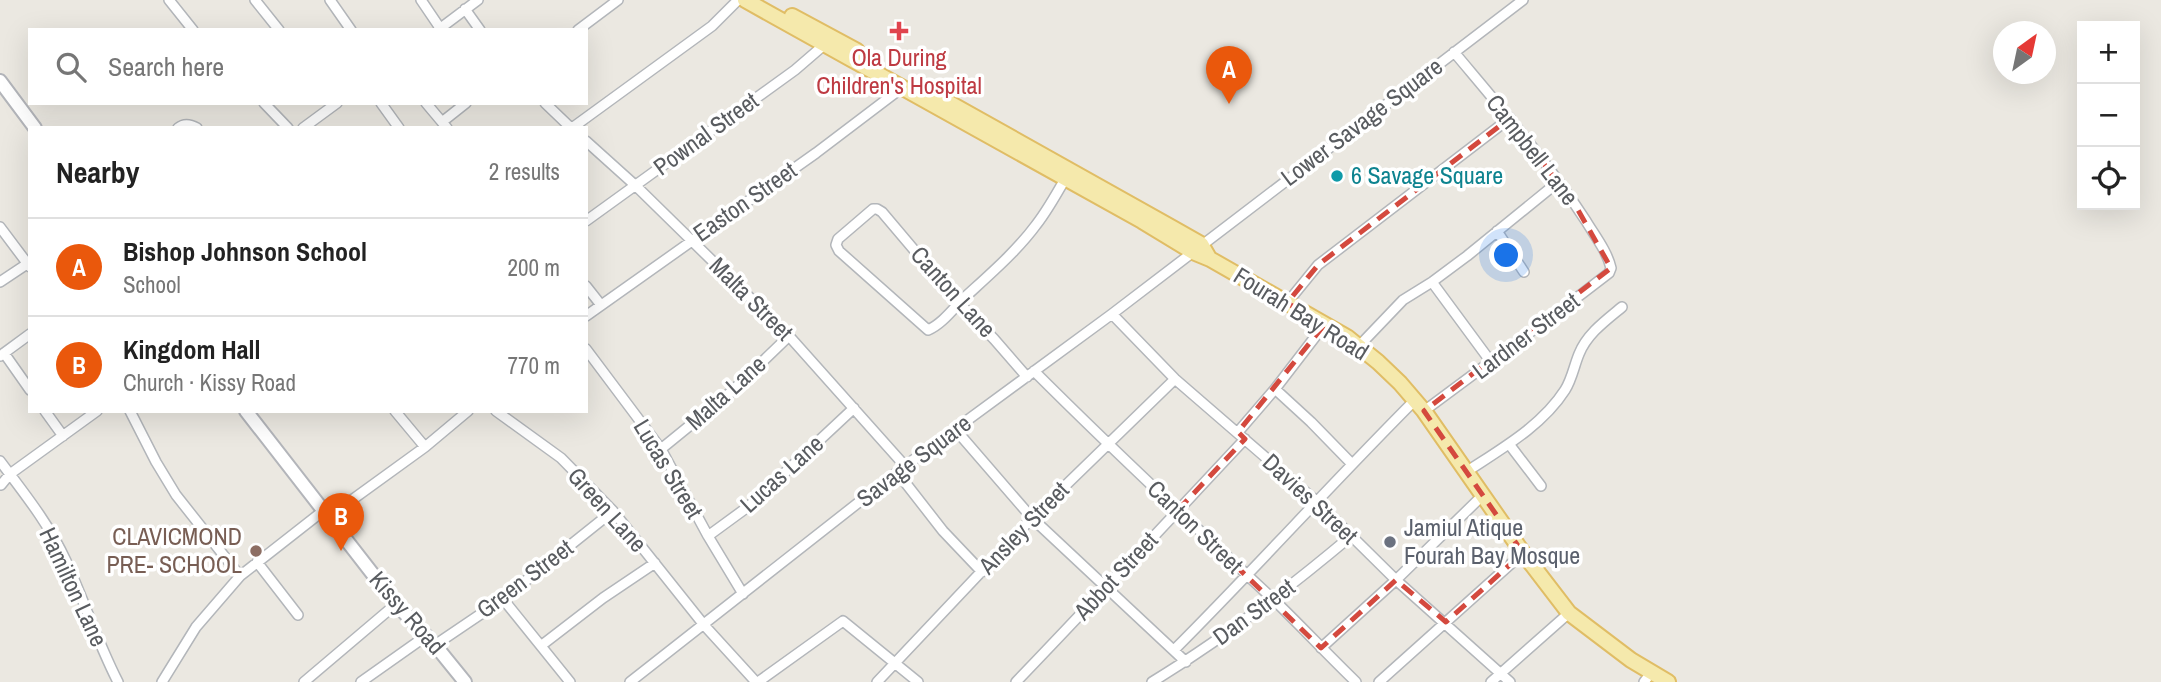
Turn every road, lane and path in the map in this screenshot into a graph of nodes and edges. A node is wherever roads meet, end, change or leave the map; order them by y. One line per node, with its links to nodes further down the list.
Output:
1 (169, 0): 12 (street)
2 (255, 0): 13 (street)
3 (330, 0): 14 (street)
4 (421, 0): 15 (street)
5 (478, 0): 11 (street)
6 (618, 0): 18 (street)
7 (738, 0): 36 (street)
8 (745, 0): 19 (main road, Fourah Bay Road)
9 (762, 0): 38 (main road, Fourah Bay Road)
10 (1523, 0): 20 (street, Lower Savage Square)
11 (465, 9): 16 (street); 17 (street)
12 (191, 28)
13 (277, 28)
14 (350, 28)
15 (438, 28)
16 (440, 28)
17 (479, 28)
18 (581, 28)
19 (824, 45): 22 (main road, Fourah Bay Road); 41 (street, Pownal Street)
20 (1454, 52): 29 (street, Campbell Lane); 49 (street, Lower Savage Square)
21 (0, 81): 31 (main road)
22 (903, 87): 38 (main road, Fourah Bay Road); 47 (street, Easton Street)
23 (266, 105): 32 (street)
24 (334, 105): 33 (street)
25 (383, 105): 34 (street)
26 (428, 105): 30 (street)
27 (464, 105): 30 (street)
28 (547, 105): 35 (street)
29 (1510, 118): 40 (street, Campbell Lane); 57 (street)
30 (444, 125)
31 (34, 126)
32 (286, 126)
33 (306, 126)
34 (398, 126)
35 (570, 126)
36 (575, 126)
37 (588, 143): 41 (street, Malta Street)
38 (1036, 157): 39 (main road, Fourah Bay Road); 42 (main road, Fourah Bay Road)
39 (1065, 179): 42 (main road, Fourah Bay Road); 56 (street)
40 (1558, 182): 45 (street); 50 (street, Campbell Lane)
41 (636, 186): 43 (street, Pownal Street); 47 (street, Malta Street)
42 (1145, 217): 49 (main road, Fourah Bay Road)
43 (588, 220)
44 (0, 227): 48 (street)
45 (1497, 232): 52 (street); 54 (street)
46 (0, 239): 48 (street)
47 (691, 240): 58 (street, Easton Street); 64 (street, Malta Street)
48 (14, 246): 51 (street)
49 (1197, 248): 57 (main road, Fourah Bay Road); 60 (street, Savage Square)
50 (1605, 252): 68 (street, Lardner Street)
51 (28, 266): 53 (street)
52 (1524, 272)
53 (0, 282)
54 (1432, 282): 65 (street); 68 (street)
55 (588, 289): 58 (street)
56 (959, 303): 56 (street, Canton Lane); 69 (street, Canton Lane)
57 (1287, 303): 62 (main road, Fourah Bay Road)
58 (601, 305): 61 (street, Easton Street)
59 (1622, 307): 86 (street)
60 (1112, 314): 69 (street, Savage Square); 70 (street, Davies Street)
61 (588, 315)
62 (1325, 324): 65 (main road, Fourah Bay Road); 72 (street, Abbot Street)
63 (28, 336): 67 (street)
64 (789, 336): 74 (street, Malta Street); 88 (street, Malta Lane)
65 (1359, 346): 73 (main road, Fourah Bay Road)
66 (588, 352): 88 (street, Lucas Street)
67 (2, 355): 71 (street)
68 (1491, 362): 73 (street, Lardner Street)
69 (1030, 374): 82 (street, Savage Square); 85 (street, Canton Street)
70 (1175, 379): 83 (street, Davies Street); 85 (street, Ansley Street)
71 (28, 388)
72 (1275, 389): 83 (street, Abbot Street); 90 (street)
73 (1419, 405): 90 (street, Lardner Street); 92 (main road, Fourah Bay Road)
74 (854, 408): 91 (street, Malta Street); 103 (street, Lucas Lane)
75 (46, 413): 84 (street)
76 (94, 413): 84 (street)
77 (131, 413): 108 (street)
78 (248, 413): 100 (main road, Kissy Road)
79 (397, 413): 87 (street)
80 (466, 413): 87 (street)
81 (499, 413): 99 (street, Green Lane)
82 (955, 429): 91 (street, Savage Square); 101 (street)
83 (1241, 435): 97 (street, Davies Street); 98 (street, Abbot Street)
84 (63, 436): 93 (street)
85 (1107, 443): 98 (street, Canton Street); 101 (street, Ansley Street)
86 (1509, 444): 92 (street); 95 (street)
87 (425, 447): 100 (street)
88 (661, 449): 103 (street, Lucas Street)
89 (0, 461): 93 (street, Hamilton Lane)
90 (1351, 463): 97 (street, Lardner Street)
91 (901, 469): 107 (street, Malta Street); 112 (street, Savage Square)
92 (1466, 472): 96 (main road, Fourah Bay Road)
93 (10, 474): 94 (street); 128 (street, Hamilton Lane)
94 (1, 485)
95 (1541, 486)
96 (1482, 495): 104 (main road, Fourah Bay Road); 110 (street)
97 (1316, 501): 102 (street, Davies Street); 109 (street, Lardner Street)
98 (1178, 510): 109 (street, Canton Street); 111 (street, Abbot Street)
99 (613, 511): 106 (street, Green Lane); 113 (street, Green Street)
100 (325, 515): 105 (street); 115 (main road, Kissy Road)
101 (1032, 517): 107 (street, Ansley Street); 111 (street)
102 (1352, 536): 110 (street, Davies Street); 114 (street, Dan Street)
103 (708, 537): 112 (street, Lucas Street)
104 (1523, 553): 116 (main road, Fourah Bay Road); 118 (street)
105 (257, 562): 108 (street); 117 (street)
106 (654, 563): 119 (street, Green Lane); 121 (street)
107 (982, 572): 125 (street, Ansley Street)
108 (240, 576): 129 (street)
109 (1247, 577): 114 (street, Canton Street); 123 (street, Lardner Street)
110 (1396, 580): 118 (street, Davies Street); 122 (street)
111 (1107, 587): 123 (street); 138 (street, Abbot Street)
112 (743, 594): 119 (street, Savage Square)
113 (503, 599): 120 (street, Green Street); 121 (street)
114 (1273, 599): 122 (street, Canton Street); 124 (street, Dan Street)
115 (396, 604): 120 (main road, Kissy Road); 130 (street)
116 (1569, 613): 126 (street); 127 (main road, Fourah Bay Road)
117 (298, 615)
118 (1446, 622): 126 (street, Davies Street); 141 (street)
119 (704, 625): 134 (street, Savage Square); 135 (street, Green Lane)
120 (431, 640): 131 (street, Green Street); 132 (main road, Kissy Road)
121 (542, 645): 133 (street)
122 (1321, 648): 140 (street, Canton Street)
123 (1174, 650): 124 (street)
124 (1186, 662): 139 (street, Dan Street)
125 (895, 663): 135 (street); 136 (street, Ansley Street); 137 (street)
126 (1501, 674): 142 (street); 143 (street, Davies Street)
127 (1647, 677): 144 (main road, Fourah Bay Road)
128 (118, 682)
129 (162, 682)
130 (304, 682)
131 (361, 682)
132 (465, 682)
133 (570, 682)
134 (630, 682)
135 (757, 682)
136 (877, 682)
137 (918, 682)
138 (1016, 682)
139 (1153, 682)
140 (1356, 682)
141 (1379, 682)
142 (1491, 682)
143 (1510, 682)
144 (1668, 682)

